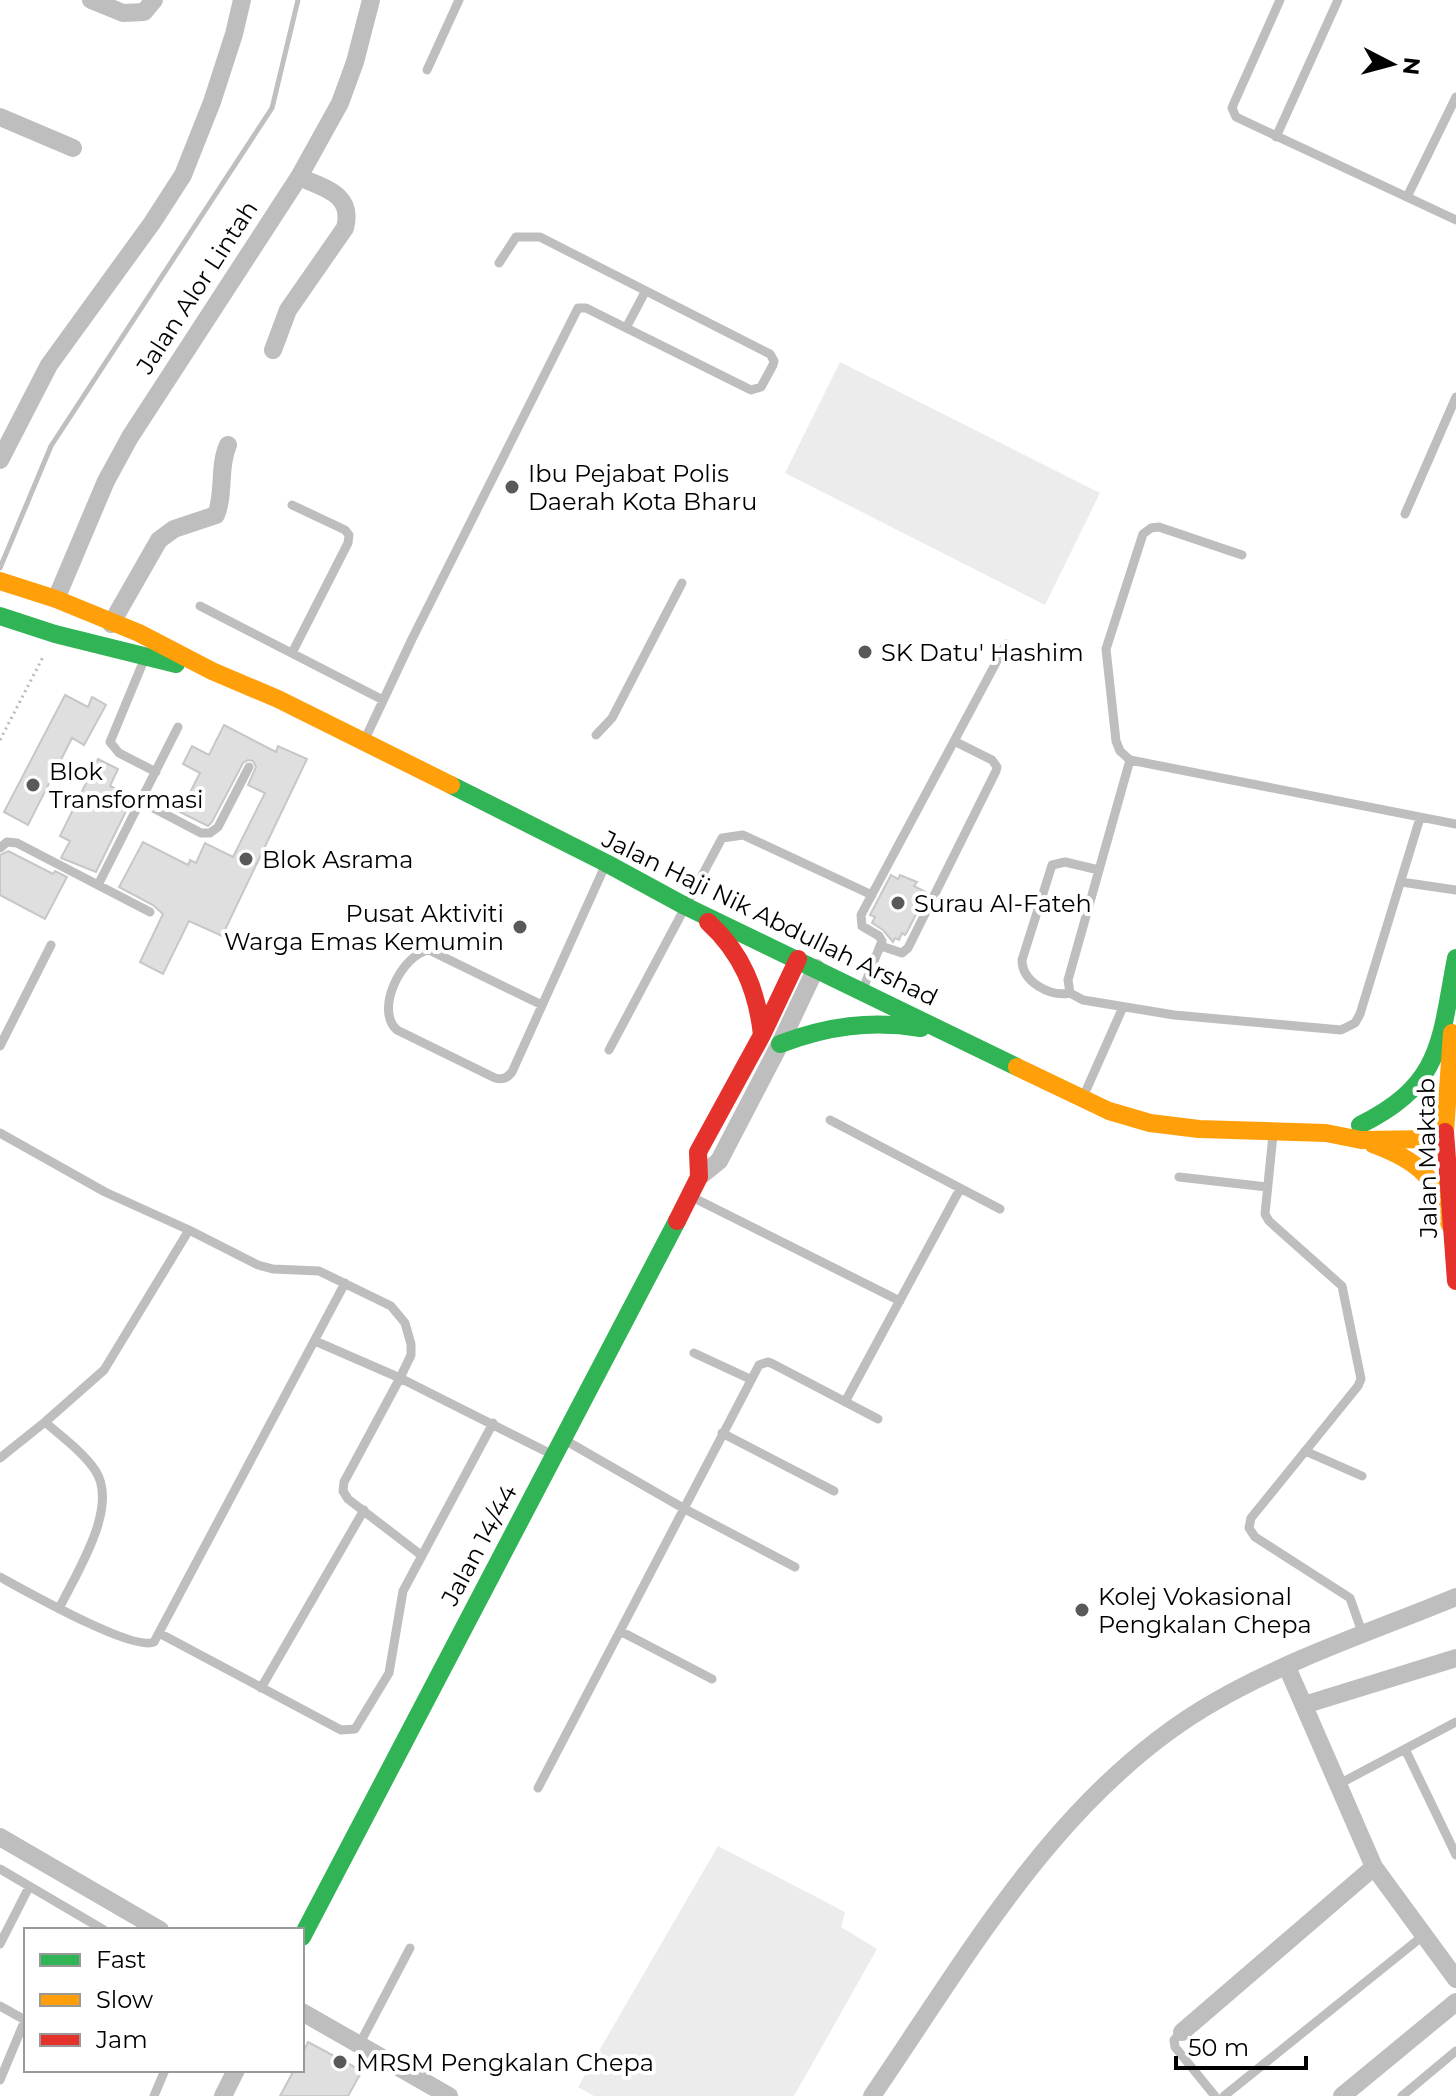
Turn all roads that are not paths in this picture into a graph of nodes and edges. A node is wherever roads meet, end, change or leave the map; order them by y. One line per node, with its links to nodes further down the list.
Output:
1 (91, 0): 2 (street)
2 (154, 0)
3 (242, 0): 22 (street)
4 (371, 0): 13 (street, Jalan Alor Lintah)
5 (459, 0): 8 (lane)
6 (1280, 0): 11 (lane)
7 (1338, 0): 11 (lane)
8 (427, 70)
9 (1456, 97): 14 (lane)
10 (0, 117): 12 (street)
11 (1276, 137): 14 (lane)
12 (73, 148)
13 (299, 177): 19 (street); 28 (street, Jalan Alor Lintah)
14 (1407, 197): 15 (lane)
15 (1456, 220)
16 (499, 263): 17 (lane)
17 (645, 292): 18 (lane); 18 (lane)
18 (626, 328): 36 (lane)
19 (273, 350)
20 (1456, 397): 24 (lane)
21 (228, 445): 31 (street)
22 (0, 460)
23 (292, 505): 33 (lane)
24 (1405, 514)
25 (1242, 555): 41 (lane)
26 (0, 581): 28 (main road, Jalan Haji Nik Abdullah Arshad)
27 (682, 583): 38 (lane)
28 (50, 597): 31 (main road, Jalan Haji Nik Abdullah Arshad)
29 (200, 606): 33 (lane)
30 (0, 616): 34 (main road, Jalan Haji Nik Abdullah Arshad)
31 (111, 624): 35 (main road, Jalan Haji Nik Abdullah Arshad)
32 (1006, 644): 39 (lane)
33 (292, 653): 36 (lane)
34 (145, 657): 35 (main road, Jalan Haji Nik Abdullah Arshad); 43 (lane)
35 (212, 671): 40 (main road, Jalan Haji Nik Abdullah Arshad)
36 (383, 700): 40 (lane)
37 (178, 727): 43 (lane)
38 (596, 735)
39 (954, 741): 53 (lane); 57 (lane)
40 (364, 742): 48 (main road, Jalan Haji Nik Abdullah Arshad)
41 (1130, 760): 45 (lane); 49 (lane)
42 (249, 767): 44 (lane)
43 (156, 772): 44 (lane)
44 (140, 801): 51 (lane)
45 (1420, 818): 46 (lane); 50 (lane)
46 (1456, 824)
47 (0, 848): 51 (lane)
48 (606, 863): 54 (main road, Jalan Haji Nik Abdullah Arshad); 64 (lane)
49 (1099, 870): 63 (lane); 63 (lane)
50 (1401, 882): 52 (lane); 65 (lane)
51 (98, 885): 55 (lane)
52 (1456, 890)
53 (872, 895): 54 (lane); 57 (lane)
54 (685, 906): 59 (main road, Jalan Haji Nik Abdullah Arshad); 66 (main road); 70 (lane)
55 (150, 912)
56 (51, 945): 68 (lane)
57 (881, 946): 62 (lane)
58 (1456, 958): 74 (main road)
59 (798, 959): 60 (main road, Jalan Haji Nik Abdullah Arshad); 66 (main road, Jalan 14/44)
60 (816, 968): 62 (main road, Jalan Haji Nik Abdullah Arshad); 67 (street, Jalan 14/44)
61 (1456, 986): 75 (main road, Jalan Maktab)
62 (862, 991): 69 (main road, Jalan Haji Nik Abdullah Arshad)
63 (1070, 993): 65 (lane)
64 (542, 1005): 64 (lane)
65 (1123, 1007): 71 (lane)
66 (762, 1035): 77 (main road, Jalan 14/44)
67 (780, 1044): 69 (main road); 77 (street, Jalan 14/44)
68 (0, 1046)
69 (975, 1046): 71 (main road, Jalan Haji Nik Abdullah Arshad)
70 (609, 1050)
71 (1082, 1099): 73 (main road, Jalan Haji Nik Abdullah Arshad)
72 (830, 1120): 80 (lane)
73 (1273, 1131): 74 (main road, Jalan Haji Nik Abdullah Arshad); 79 (lane)
74 (1361, 1132): 75 (main road, Jalan Haji Nik Abdullah Arshad); 83 (main road)
75 (1445, 1132): 83 (main road, Jalan Maktab)
76 (0, 1133): 84 (lane)
77 (699, 1177): 81 (main road, Jalan 14/44)
78 (1179, 1177): 79 (lane)
79 (1267, 1187): 98 (lane)
80 (960, 1189): 82 (lane); 87 (lane)
81 (690, 1196): 87 (lane); 97 (main road, Jalan 14/44)
82 (1000, 1209)
83 (1450, 1225): 85 (main road, Jalan Maktab)
84 (189, 1230): 86 (lane); 94 (lane)
85 (1456, 1281)
86 (345, 1283): 88 (lane); 90 (lane)
87 (900, 1301): 92 (lane)
88 (315, 1341): 90 (lane); 110 (lane)
89 (694, 1353): 91 (lane)
90 (400, 1378): 95 (lane); 103 (lane)
91 (750, 1379): 92 (lane); 96 (lane)
92 (845, 1402): 93 (lane)
93 (878, 1419)
94 (45, 1422): 99 (lane); 108 (lane)
95 (493, 1423): 97 (lane); 104 (lane)
96 (722, 1433): 101 (lane); 102 (lane)
97 (558, 1447): 102 (lane); 128 (main road, Jalan 14/44)
98 (1305, 1451): 100 (lane); 111 (lane)
99 (0, 1458)
100 (1362, 1476)
101 (834, 1491)
102 (683, 1508): 105 (lane); 109 (lane)
103 (364, 1510): 104 (lane); 115 (lane)
104 (421, 1555): 115 (lane)
105 (795, 1567)
106 (0, 1577): 108 (lane)
107 (1456, 1597): 111 (street)
108 (59, 1609): 110 (lane)
109 (620, 1631): 114 (lane); 120 (lane)
110 (159, 1633): 115 (lane)
111 (1363, 1635): 113 (street)
112 (1455, 1660): 116 (street)
113 (1287, 1667): 116 (street); 147 (street)
114 (712, 1679)
115 (261, 1688)
116 (1304, 1705): 119 (street)
117 (1456, 1722): 118 (lane)
118 (1405, 1749): 119 (lane); 122 (lane)
119 (1339, 1784): 123 (street)
120 (538, 1788)
121 (0, 1837): 127 (street)
122 (1456, 1855)
123 (1374, 1867): 129 (street); 138 (street)
124 (0, 1869): 125 (lane)
125 (29, 1887): 126 (lane); 130 (lane)
126 (101, 1928)
127 (157, 1928)
128 (304, 1933)
129 (1424, 1935): 132 (street); 149 (lane)
130 (0, 1944)
131 (410, 1948): 139 (lane)
132 (1456, 1979)
133 (1456, 2002): 150 (street)
134 (0, 2006): 136 (lane)
135 (304, 2013): 139 (street)
136 (24, 2019)
137 (24, 2022): 143 (lane)
138 (1182, 2032): 148 (lane)
139 (359, 2045): 146 (street)
140 (1456, 2051): 151 (lane)
141 (164, 2072): 144 (lane)
142 (235, 2072): 145 (street)
143 (0, 2080)
144 (154, 2096)
145 (223, 2096)
146 (449, 2096)
147 (872, 2096)
148 (1215, 2096)
149 (1224, 2096)
150 (1342, 2096)
151 (1402, 2096)

